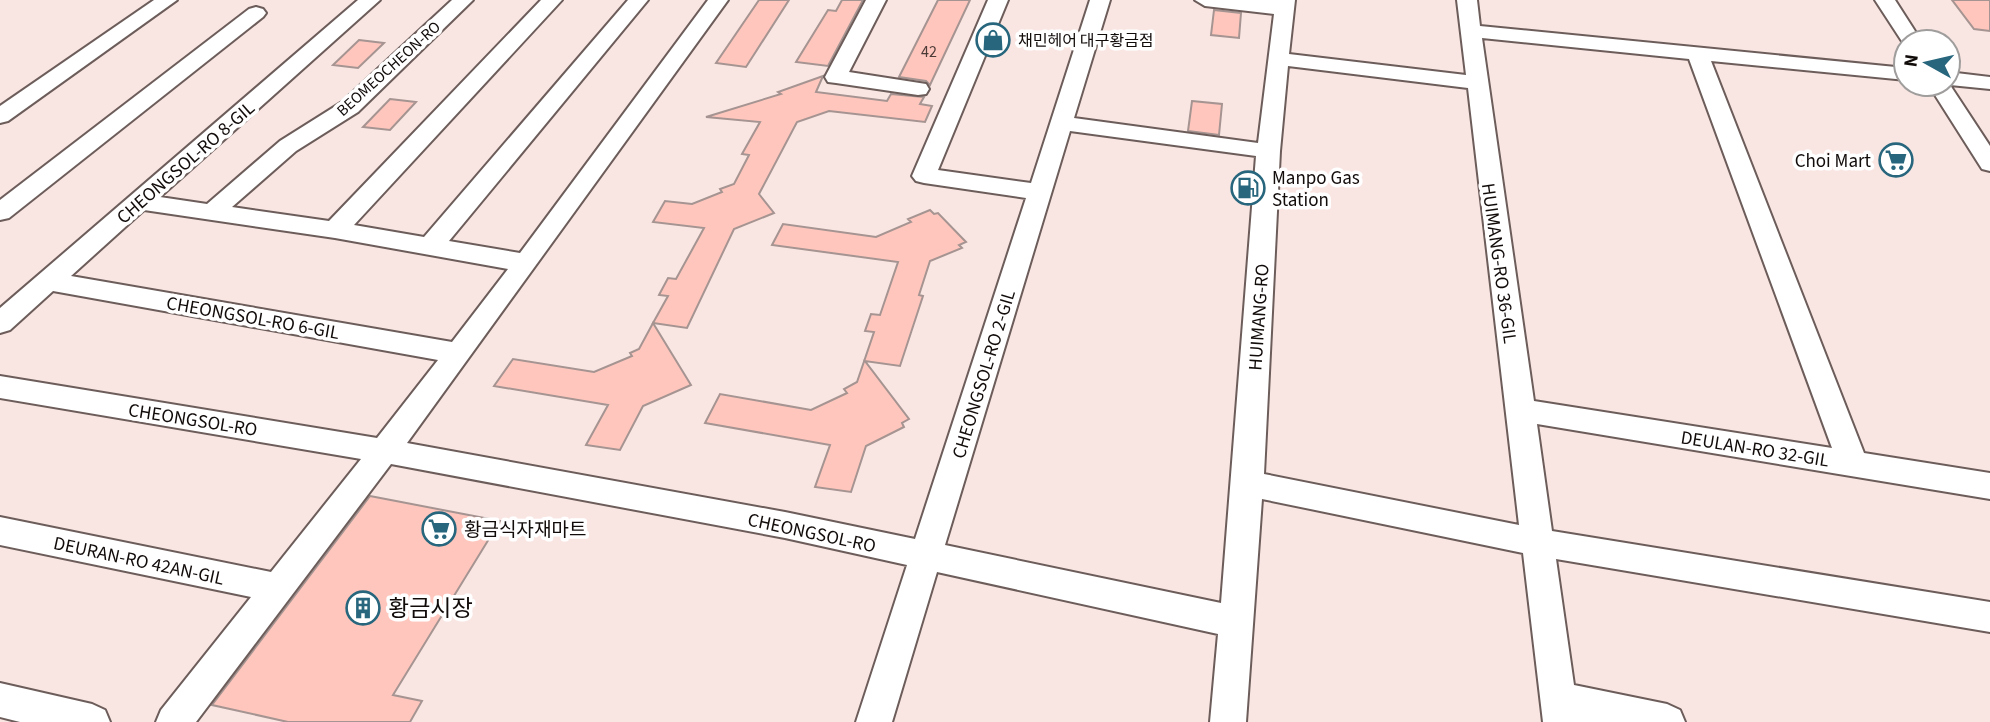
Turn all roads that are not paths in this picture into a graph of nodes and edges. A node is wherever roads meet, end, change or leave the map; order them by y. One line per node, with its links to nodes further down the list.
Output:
1 (167, 0): 25 (street)
2 (370, 0): 30 (street, CHEONGSOL-RO 8-GIL)
3 (463, 0): 32 (street, BEOMEOCHEON-RO)
4 (552, 0): 33 (street)
5 (638, 0): 34 (street)
6 (718, 0): 35 (street)
7 (876, 0): 23 (street)
8 (998, 0): 29 (street)
9 (1100, 0): 26 (street, CHEONGSOL-RO 2-GIL)
10 (1205, 0): 13 (street, HUIMANG-RO)
11 (1467, 0): 16 (street, HUIMANG-RO 36-GIL)
12 (1885, 0): 15 (street)
13 (1284, 4): 18 (street, HUIMANG-RO)
14 (256, 13): 31 (street)
15 (1903, 28)
16 (1469, 32): 17 (street); 21 (street, HUIMANG-RO 36-GIL)
17 (1698, 54): 19 (street); 42 (street)
18 (1279, 59): 21 (street); 27 (street, HUIMANG-RO)
19 (1892, 73)
20 (1962, 80): 22 (street)
21 (1476, 83): 40 (street, HUIMANG-RO 36-GIL)
22 (1990, 83)
23 (918, 89)
24 (1948, 98): 28 (street)
25 (0, 116)
26 (1061, 123): 27 (street); 29 (street, CHEONGSOL-RO 2-GIL)
27 (1268, 151): 43 (street, HUIMANG-RO)
28 (1990, 164)
29 (1040, 192): 47 (street, CHEONGSOL-RO 2-GIL)
30 (140, 202): 32 (street); 36 (street, CHEONGSOL-RO 8-GIL)
31 (0, 212)
32 (212, 212): 33 (street)
33 (335, 230): 34 (street)
34 (431, 246): 35 (street)
35 (524, 262): 38 (street)
36 (48, 281): 37 (street, CHEONGSOL-RO 8-GIL); 38 (street, CHEONGSOL-RO 6-GIL)
37 (0, 323)
38 (458, 354): 41 (street)
39 (0, 387): 41 (street, CHEONGSOL-RO)
40 (1520, 410): 42 (street, DEULAN-RO 32-GIL); 46 (street, HUIMANG-RO 36-GIL)
41 (386, 451): 47 (street, CHEONGSOL-RO); 48 (street)
42 (1853, 464): 44 (street, DEULAN-RO 32-GIL)
43 (1248, 482): 46 (street); 50 (street, HUIMANG-RO)
44 (1990, 486)
45 (0, 531): 48 (street, DEURAN-RO 42AN-GIL)
46 (1537, 542): 49 (street); 52 (street, HUIMANG-RO 36-GIL)
47 (925, 557): 50 (street, CHEONGSOL-RO); 55 (street, CHEONGSOL-RO 2-GIL)
48 (279, 588): 54 (street)
49 (1990, 617)
50 (1236, 622): 56 (street, HUIMANG-RO)
51 (0, 700): 53 (street)
52 (1559, 711): 57 (street)
53 (92, 722)
54 (174, 722)
55 (874, 722)
56 (1228, 722)
57 (1667, 722)

